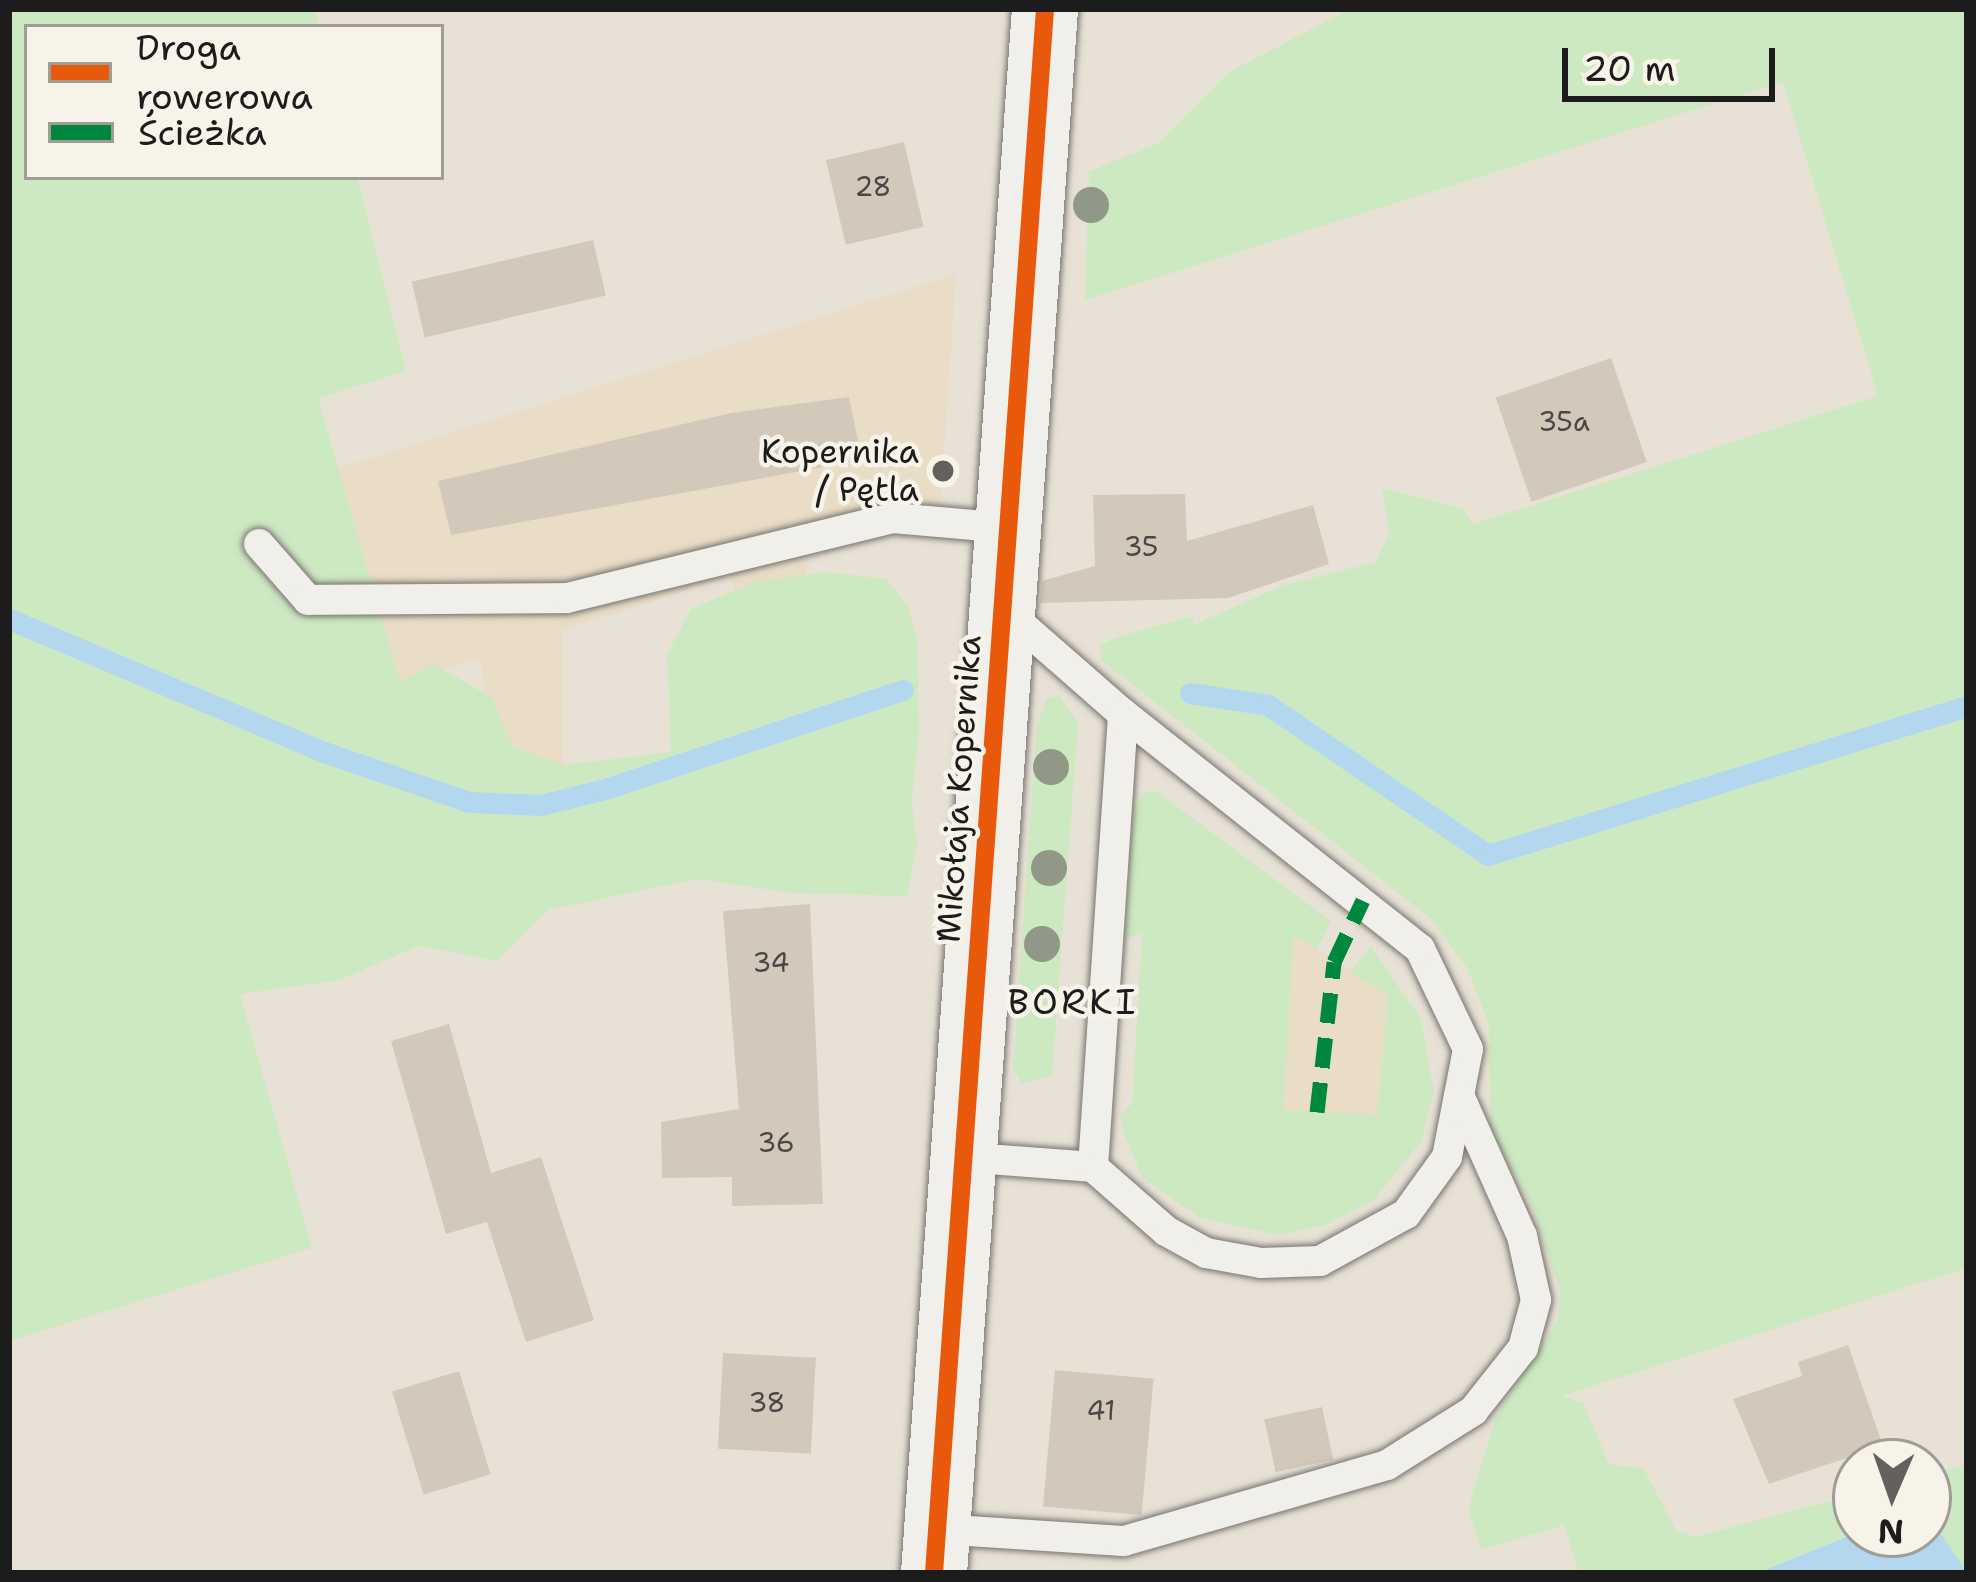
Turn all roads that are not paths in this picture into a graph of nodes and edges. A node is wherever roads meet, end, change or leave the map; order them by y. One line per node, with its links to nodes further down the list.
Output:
1 (1045, 9): 2 (street, Mikołaja Kopernika)
2 (1008, 528): 3 (lane); 4 (street, Mikołaja Kopernika)
3 (259, 544)
4 (1003, 609): 5 (lane); 7 (street, Mikołaja Kopernika)
5 (1123, 714): 6 (lane); 8 (lane)
6 (1459, 1095): 8 (lane); 9 (lane)
7 (961, 1157): 8 (lane); 9 (street, Mikołaja Kopernika)
8 (1093, 1167)
9 (935, 1551)

